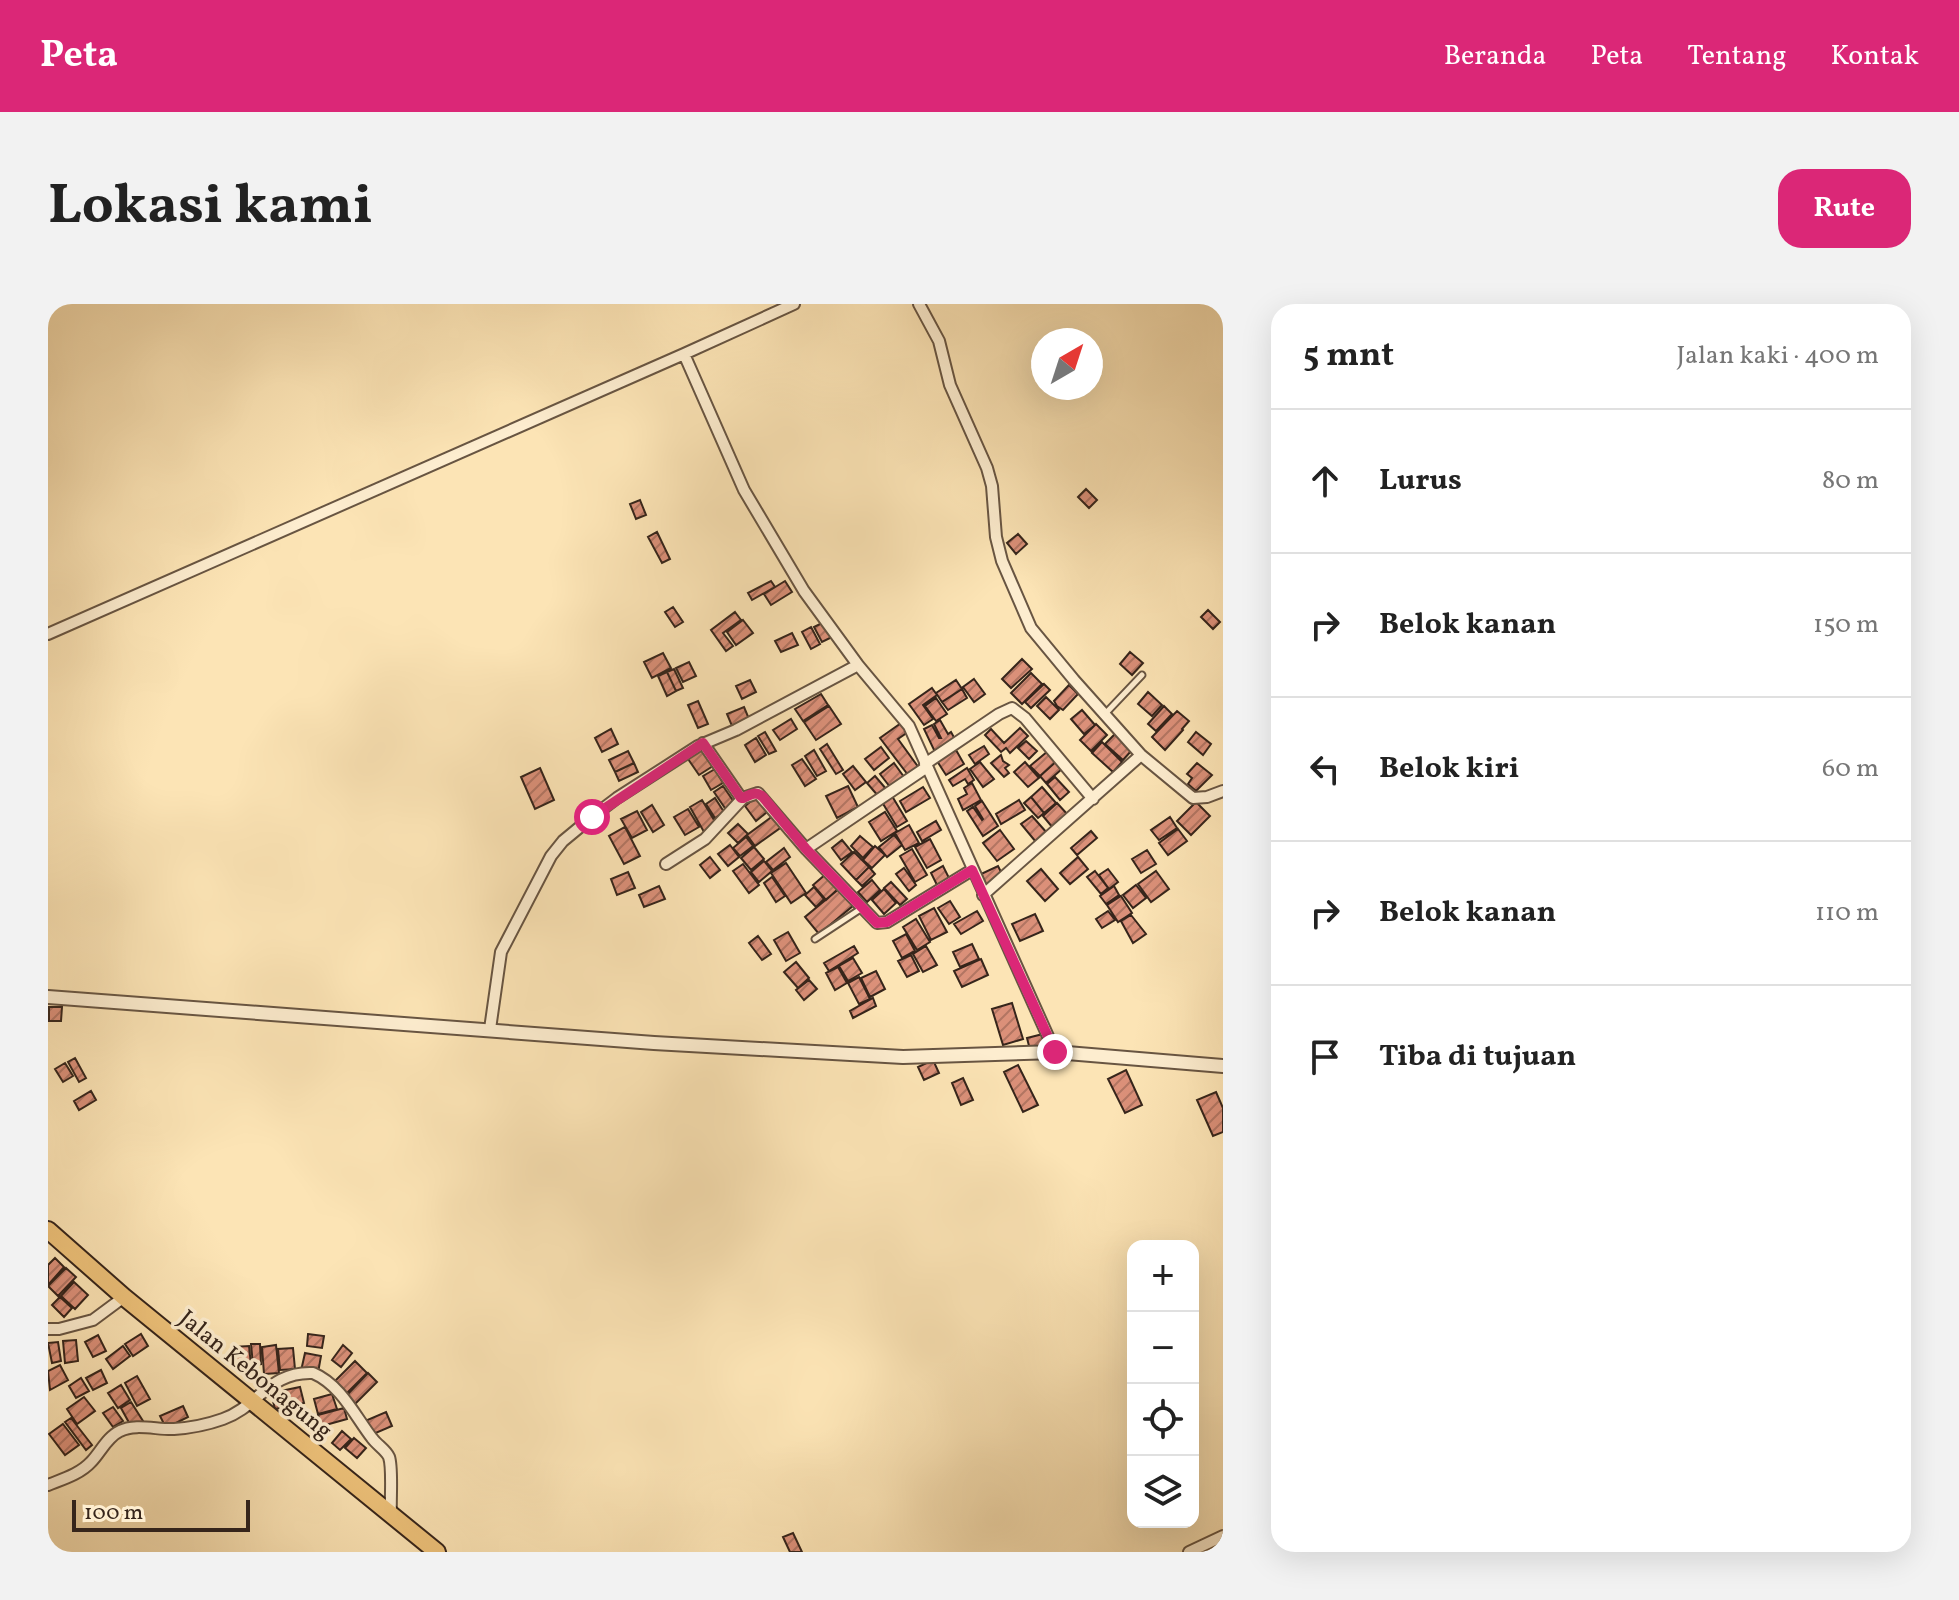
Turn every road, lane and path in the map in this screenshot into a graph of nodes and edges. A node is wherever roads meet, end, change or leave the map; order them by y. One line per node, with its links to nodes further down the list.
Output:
1 (794, 304): 3 (street)
2 (919, 304): 7 (street)
3 (684, 354): 4 (street); 5 (street)
4 (48, 634)
5 (858, 665): 8 (street); 10 (street)
6 (1142, 675): 7 (lane)
7 (1104, 714): 9 (street)
8 (703, 743): 12 (street); 21 (street)
9 (1141, 755): 11 (street); 13 (street)
10 (926, 766): 13 (street); 14 (street); 16 (street)
11 (1223, 791)
12 (743, 798): 14 (street); 15 (street)
13 (1093, 799): 17 (street)
14 (806, 849): 18 (street)
15 (666, 864)
16 (972, 870): 17 (street); 18 (street)
17 (983, 895): 22 (street)
18 (863, 908): 19 (lane)
19 (815, 939)
20 (48, 997): 21 (street)
21 (490, 1029): 22 (street)
22 (1055, 1052): 23 (street)
23 (1223, 1066)
24 (48, 1230): 25 (main road, Jalan Kebonagung)
25 (124, 1297): 26 (street); 27 (main road, Jalan Kebonagung)
26 (48, 1329)
27 (251, 1401): 28 (street); 29 (main road, Jalan Kebonagung); 29 (street)
28 (48, 1485)
29 (391, 1514): 31 (main road, Jalan Kebonagung)
30 (1223, 1536): 32 (street)
31 (437, 1552)
32 (1189, 1552)

